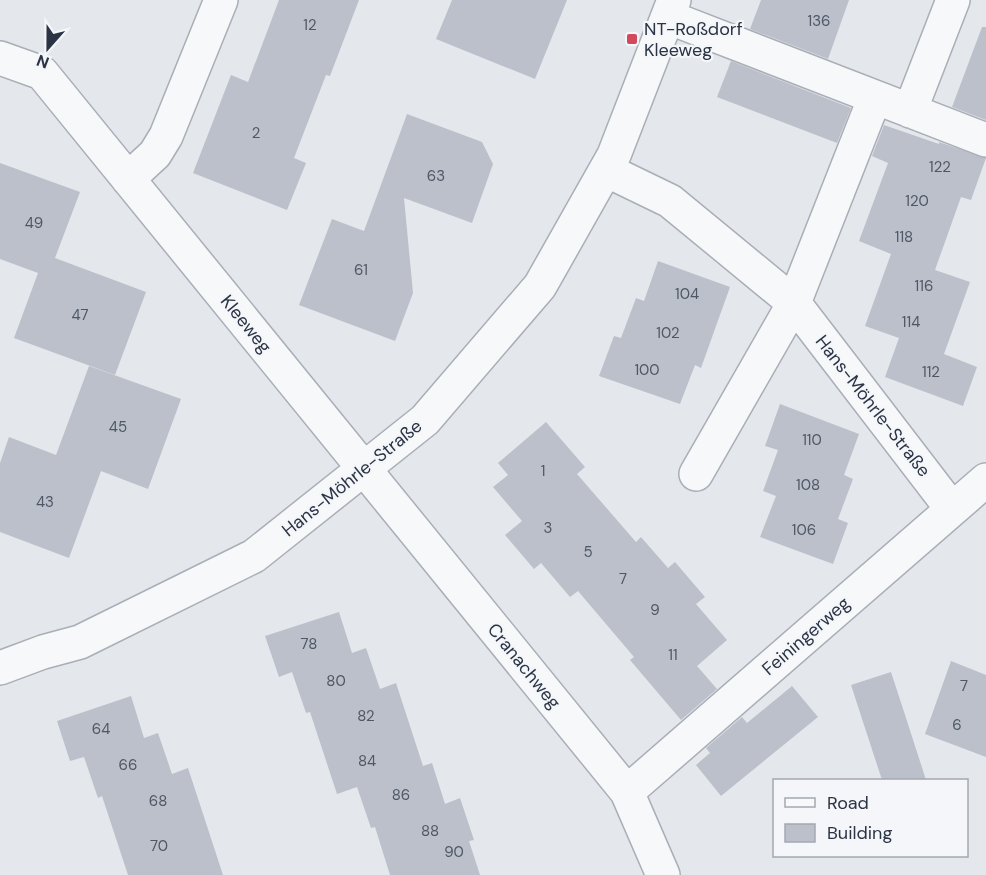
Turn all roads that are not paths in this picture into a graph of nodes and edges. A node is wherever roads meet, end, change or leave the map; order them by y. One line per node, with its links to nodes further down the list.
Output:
1 (221, 0): 9 (street)
2 (953, 0): 6 (street)
3 (671, 9): 5 (street, Hans-Möhrle-Straße); 8 (street, Hans-Möhrle-Straße)
4 (0, 58): 9 (street, Kleeweg)
5 (875, 97): 6 (street, Hans-Möhrle-Straße); 10 (street)
6 (910, 111): 7 (street, Hans-Möhrle-Straße)
7 (986, 140)
8 (606, 170): 10 (street, Hans-Möhrle-Straße); 11 (street, Hans-Möhrle-Straße)
9 (128, 179): 11 (street, Kleeweg)
10 (794, 303): 12 (street); 14 (street, Hans-Möhrle-Straße)
11 (363, 470): 15 (street, Hans-Möhrle-Straße); 16 (street, Cranachweg)
12 (696, 474)
13 (986, 480): 14 (street, Feiningerweg)
14 (952, 509): 16 (street, Feiningerweg)
15 (0, 668)
16 (627, 792): 17 (street, Cranachweg)
17 (663, 875)

